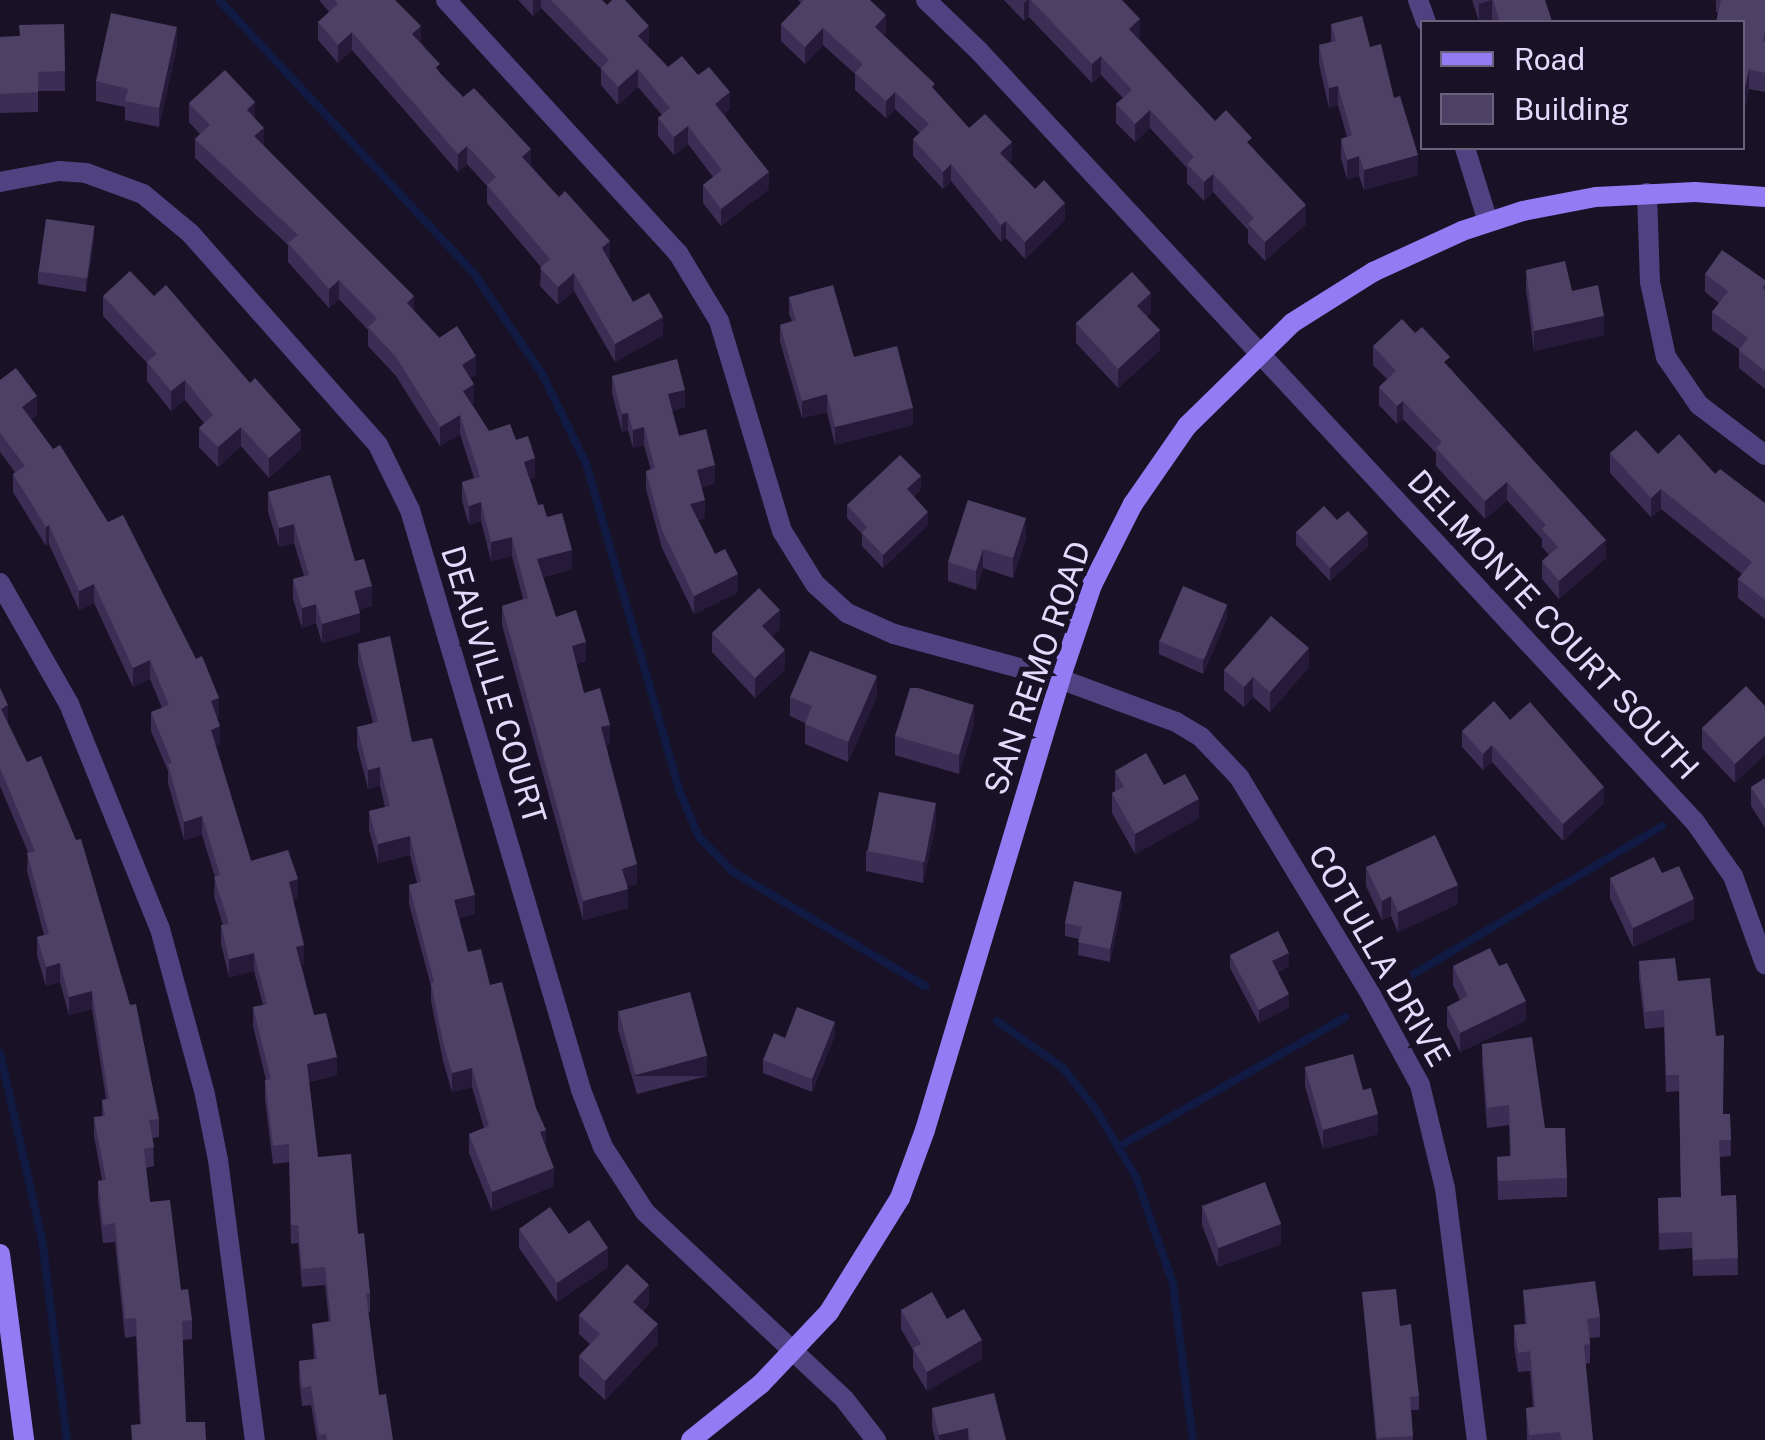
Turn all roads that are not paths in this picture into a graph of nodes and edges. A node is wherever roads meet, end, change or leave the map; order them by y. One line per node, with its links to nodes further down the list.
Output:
1 (446, 0): 11 (street, COTULLA DRIVE)
2 (926, 0): 8 (street, DELMONTE COURT SOUTH)
3 (1465, 150): 7 (street)
4 (0, 182): 14 (street, DEAUVILLE COURT)
5 (1646, 193): 6 (street, SAN REMO ROAD); 7 (street, SAN REMO ROAD); 9 (street)
6 (1765, 197)
7 (1488, 222): 8 (street, SAN REMO ROAD)
8 (1260, 352): 11 (street, SAN REMO ROAD); 12 (street, DELMONTE COURT SOUTH)
9 (1765, 455)
10 (0, 583): 16 (street)
11 (1060, 680): 14 (street, SAN REMO ROAD); 19 (street, COTULLA DRIVE)
12 (1765, 964)
13 (0, 1254): 15 (street)
14 (794, 1353): 17 (street, SAN REMO ROAD); 18 (street, DEAUVILLE COURT)
15 (24, 1440)
16 (254, 1440)
17 (691, 1440)
18 (876, 1440)
19 (1477, 1440)

